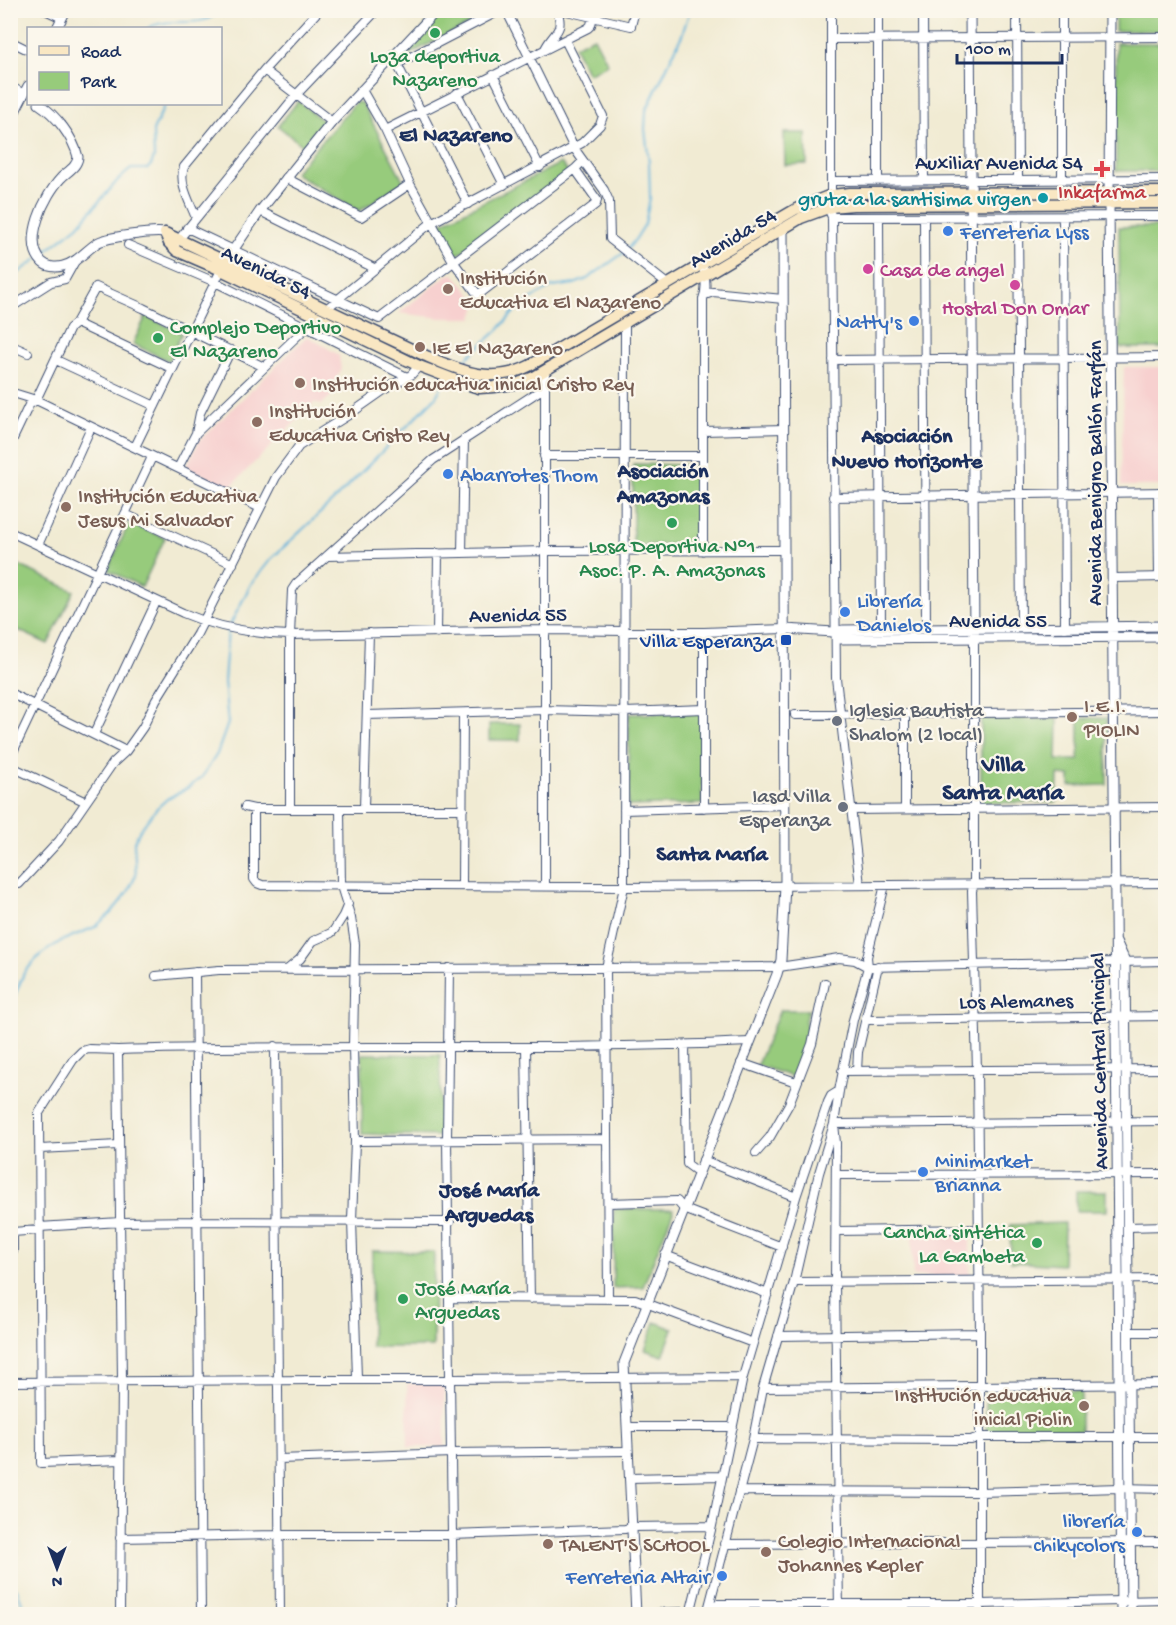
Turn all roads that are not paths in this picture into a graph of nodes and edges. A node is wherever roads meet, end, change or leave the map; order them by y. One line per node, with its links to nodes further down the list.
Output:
1 (45, 10): 16 (street)
2 (320, 10): 32 (street)
3 (377, 10): 38 (street)
4 (437, 10): 31 (street)
5 (503, 10): 30 (street); 31 (street)
6 (558, 10): 29 (street)
7 (562, 10): 17 (street)
8 (635, 10): 17 (street)
9 (831, 10): 25 (street)
10 (878, 10): 23 (street)
11 (923, 10): 24 (street)
12 (970, 10): 18 (street)
13 (1017, 10): 19 (street)
14 (1062, 10): 20 (street)
15 (1110, 10): 21 (street, Avenida Benigno Ballón Farfán)
16 (64, 14)
17 (593, 14): 27 (street)
18 (970, 37): 19 (street); 24 (street); 49 (street)
19 (1017, 37): 20 (street); 50 (street)
20 (1062, 37): 21 (street); 51 (street)
21 (1110, 37): 22 (street); 52 (street, Avenida Benigno Ballón Farfán)
22 (1166, 37)
23 (879, 38): 24 (street); 25 (street); 54 (street)
24 (923, 38): 55 (street)
25 (831, 39): 56 (street)
26 (10, 40): 28 (street)
27 (565, 40): 29 (street); 44 (street)
28 (27, 49)
29 (544, 50): 30 (street)
30 (529, 57): 33 (street); 44 (street)
31 (394, 61): 35 (street); 40 (street)
32 (264, 70): 38 (street); 74 (street)
33 (493, 75): 37 (street); 46 (street)
34 (10, 86): 36 (street)
35 (362, 90): 42 (street); 43 (street)
36 (27, 92): 41 (street)
37 (457, 93): 40 (street); 58 (street)
38 (297, 94): 42 (street); 74 (street)
39 (40, 105): 82 (street)
40 (422, 111): 43 (street); 64 (street)
41 (10, 121)
42 (332, 122): 48 (street)
43 (385, 130): 57 (street)
44 (574, 148): 45 (street); 46 (street)
45 (583, 161): 47 (street); 89 (street)
46 (540, 167): 58 (street)
47 (575, 169): 83 (street); 83 (street)
48 (286, 178): 57 (street); 65 (street)
49 (971, 179): 50 (street, Auxiliar Avenida 54); 55 (street, Auxiliar Avenida 54); 62 (street)
50 (1018, 179): 51 (street, Auxiliar Avenida 54)
51 (1062, 179): 52 (street, Auxiliar Avenida 54)
52 (1109, 179): 53 (street, Auxiliar Avenida 54); 61 (street, Avenida Benigno Ballón Farfán)
53 (1166, 179)
54 (878, 180): 55 (street, Auxiliar Avenida 54); 56 (street, Auxiliar Avenida 54)
55 (924, 180)
56 (832, 181): 60 (street)
57 (410, 184): 75 (street)
58 (504, 185): 64 (street)
59 (1166, 192): 61 (main road, Avenida 54)
60 (831, 195): 62 (main road, Avenida 54); 84 (main road, Avenida 54)
61 (1109, 197): 62 (main road, Avenida 54); 63 (main road, Avenida 54); 73 (street, Avenida Benigno Ballón Farfán)
62 (971, 198): 66 (main road, Avenida 54); 70 (street)
63 (1166, 203)
64 (468, 204): 75 (street)
65 (260, 211): 81 (street); 86 (street)
66 (830, 213): 69 (street); 77 (main road, Avenida 54); 109 (street)
67 (924, 216): 69 (street); 70 (street); 111 (street)
68 (1166, 216): 73 (street)
69 (879, 217): 110 (street)
70 (971, 217): 71 (street); 105 (street)
71 (1018, 217): 72 (street); 106 (street)
72 (1063, 217): 73 (street); 107 (street)
73 (1109, 217): 103 (street, Avenida Benigno Ballón Farfán)
74 (196, 218): 76 (street)
75 (431, 223): 83 (street); 86 (street)
76 (187, 228): 79 (street); 81 (street)
77 (783, 228): 87 (main road, Avenida 54); 92 (street)
78 (165, 233): 79 (main road, Avenida 54); 82 (street)
79 (176, 244): 85 (main road, Avenida 54)
80 (128, 245): 88 (street)
81 (233, 248): 85 (street); 91 (street)
82 (75, 261): 93 (street)
83 (453, 261): 91 (street)
84 (702, 263): 87 (street); 89 (main road, Avenida 54)
85 (223, 265): 88 (street); 94 (main road, Avenida 54); 95 (main road, Avenida 54)
86 (374, 268): 91 (street)
87 (705, 275): 90 (street); 96 (main road, Avenida 54)
88 (215, 282): 98 (street); 99 (street)
89 (667, 284): 94 (main road, Avenida 54)
90 (705, 296): 92 (street); 123 (street)
91 (337, 299): 94 (street)
92 (783, 299): 122 (street)
93 (10, 308)
94 (326, 309)
95 (317, 317): 98 (street); 112 (main road, Avenida 54)
96 (625, 322): 115 (main road, Avenida 54); 129 (street)
97 (76, 323): 99 (street); 108 (street); 114 (street)
98 (307, 327): 113 (street); 116 (street)
99 (192, 331): 101 (street); 114 (street)
100 (10, 345): 102 (street)
101 (231, 350): 113 (street); 124 (street)
102 (28, 353)
103 (1111, 357): 104 (street); 107 (street); 133 (street, Avenida Benigno Ballón Farfán)
104 (1166, 357)
105 (972, 358): 106 (street); 111 (street); 137 (street)
106 (1020, 358): 107 (street); 135 (street)
107 (1063, 358): 136 (street)
108 (56, 360): 119 (street); 120 (street)
109 (833, 360): 110 (street); 140 (street)
110 (880, 360): 111 (street); 139 (street)
111 (924, 360): 138 (street)
112 (419, 366): 115 (main road, Avenida 54); 116 (street)
113 (264, 367): 124 (street)
114 (173, 369): 120 (street)
115 (544, 371): 117 (street)
116 (407, 377): 141 (street)
117 (544, 387): 125 (street); 128 (street)
118 (10, 392): 119 (street)
119 (36, 400): 121 (street); 126 (street)
120 (155, 406): 127 (street)
121 (91, 427): 127 (street); 144 (street)
122 (784, 429): 123 (street); 145 (street)
123 (704, 431): 130 (street)
124 (196, 433): 132 (street)
125 (464, 440): 150 (street); 151 (street)
126 (10, 445)
127 (135, 447): 131 (street)
128 (544, 456): 129 (street); 146 (street)
129 (624, 456): 130 (street); 147 (street)
130 (703, 456): 148 (street)
131 (152, 457): 132 (street); 142 (street)
132 (178, 468): 141 (street)
133 (1112, 492): 134 (street); 136 (street); 155 (street, Avenida Benigno Ballón Farfán)
134 (1162, 492): 154 (street)
135 (1020, 493): 136 (street); 137 (street); 160 (street)
136 (1065, 493): 161 (street)
137 (973, 494): 138 (street); 171 (street)
138 (926, 495): 139 (street); 163 (street)
139 (880, 496): 140 (street); 165 (street)
140 (833, 497): 168 (street)
141 (260, 508): 152 (street)
142 (125, 514): 152 (street); 153 (street)
143 (10, 532): 144 (street, Avenida 55)
144 (38, 545): 153 (street, Avenida 55)
145 (784, 550): 148 (street); 162 (street)
146 (544, 551): 147 (street); 150 (street); 164 (street)
147 (625, 551): 148 (street); 166 (street)
148 (703, 551)
149 (438, 553): 150 (street); 151 (street); 170 (street)
150 (462, 553)
151 (326, 556): 172 (street)
152 (233, 564): 157 (street)
153 (98, 574): 156 (street, Avenida 55); 176 (street)
154 (1162, 577): 155 (street)
155 (1112, 578): 159 (street, Avenida Benigno Ballón Farfán)
156 (156, 602): 157 (street, Avenida 55); 188 (street)
157 (203, 622): 172 (street, Avenida 55); 189 (street)
158 (1166, 626): 159 (street, Avenida 55)
159 (1112, 627): 161 (street, Avenida 55); 173 (street, Avenida Benigno Ballón Farfán)
160 (1021, 628): 161 (street, Avenida 55); 171 (street, Avenida 55)
161 (1065, 628)
162 (785, 629): 167 (street, Avenida 55); 168 (street, Avenida 55); 193 (street)
163 (926, 629): 165 (street, Avenida 55); 171 (street, Avenida 55)
164 (545, 630): 166 (street, Avenida 55); 170 (street, Avenida 55); 178 (street)
165 (881, 630): 168 (street, Avenida 55)
166 (625, 631): 167 (street, Avenida 55); 180 (street)
167 (704, 632): 177 (street)
168 (834, 632): 171 (street, Avenida 55); 184 (street)
169 (369, 633): 170 (street, Avenida 55); 172 (street, Avenida 55); 186 (street)
170 (437, 633)
171 (974, 633): 173 (street, Avenida 55); 181 (street)
172 (290, 635): 200 (street)
173 (1113, 637): 174 (street, Avenida 55); 182 (street, Avenida Benigno Ballón Farfán)
174 (1166, 637)
175 (10, 693): 176 (street)
176 (36, 705): 188 (street); 190 (street)
177 (704, 709): 180 (street); 197 (street)
178 (545, 710): 180 (street); 183 (street); 216 (street)
179 (1166, 711): 182 (street)
180 (625, 712): 205 (street)
181 (975, 712): 182 (street); 185 (street); 204 (street)
182 (1113, 712): 198 (street, Avenida Benigno Ballón Farfán)
183 (463, 713): 186 (street); 202 (street)
184 (839, 714): 185 (street); 187 (street); 206 (street)
185 (905, 714): 203 (street)
186 (367, 715): 196 (street)
187 (795, 715)
188 (94, 734): 189 (street)
189 (126, 751): 192 (street)
190 (10, 758)
191 (10, 766): 192 (street)
192 (86, 802): 208 (street)
193 (785, 805): 197 (street); 212 (street)
194 (245, 807): 199 (street)
195 (1166, 807): 198 (street)
196 (364, 808): 201 (street); 202 (street)
197 (704, 808): 205 (street)
198 (1114, 808): 204 (street); 210 (street, Avenida Benigno Ballón Farfán)
199 (254, 809): 200 (street); 215 (street)
200 (290, 809): 201 (street)
201 (340, 809): 215 (street)
202 (463, 809): 211 (street)
203 (905, 809): 204 (street); 206 (street)
204 (975, 809): 209 (street)
205 (624, 810): 217 (street)
206 (851, 810): 213 (street)
207 (1166, 883): 210 (street)
208 (10, 884)
209 (974, 884): 210 (street); 214 (street); 223 (street)
210 (1114, 884): 219 (street, Avenida Benigno Ballón Farfán)
211 (462, 885): 215 (street); 216 (street)
212 (785, 885): 213 (street); 217 (street); 225 (street)
213 (860, 885): 214 (street)
214 (885, 885): 226 (street)
215 (341, 886): 218 (street)
216 (545, 886): 217 (street)
217 (624, 887): 228 (street)
218 (348, 904): 229 (street); 230 (street)
219 (1114, 936): 220 (street, Avenida Central Principal); 221 (street, Avenida Central Principal)
220 (1114, 961): 221 (street); 223 (street); 234 (street, Avenida Central Principal)
221 (1125, 961): 222 (street); 235 (street, Avenida Central Principal)
222 (1166, 961)
223 (974, 963): 224 (street); 237 (street)
224 (878, 966): 226 (street); 238 (street)
225 (779, 967): 226 (street); 228 (street); 239 (street)
226 (868, 967): 253 (street)
227 (449, 968): 228 (street); 230 (street); 244 (street)
228 (606, 968): 246 (street)
229 (288, 969): 230 (street); 231 (street)
230 (355, 969): 242 (street)
231 (195, 972): 232 (street); 243 (street)
232 (156, 976)
233 (825, 983): 255 (street)
234 (1115, 1016): 235 (street, Los Alemanes); 237 (street, Los Alemanes); 252 (street, Avenida Central Principal)
235 (1126, 1016): 236 (street, Los Alemanes); 249 (street, Avenida Central Principal)
236 (1166, 1016)
237 (976, 1019): 238 (street, Los Alemanes); 251 (street)
238 (867, 1020): 254 (street)
239 (750, 1042): 240 (street); 248 (street)
240 (685, 1045): 246 (street); 270 (street)
241 (275, 1046): 242 (street); 243 (street); 282 (street)
242 (353, 1046): 244 (street); 264 (street)
243 (195, 1047): 247 (street); 280 (street)
244 (448, 1047): 245 (street); 263 (street)
245 (526, 1047): 246 (street); 265 (street)
246 (606, 1047): 262 (street)
247 (118, 1050): 266 (street); 267 (street)
248 (741, 1063): 255 (street); 269 (street)
249 (1127, 1069): 250 (street); 252 (street); 258 (street, Avenida Central Principal)
250 (1166, 1069)
251 (977, 1070): 252 (street); 254 (street); 261 (street)
252 (1116, 1070): 257 (street, Avenida Central Principal)
253 (843, 1071): 254 (street); 256 (street)
254 (856, 1071)
255 (796, 1082): 268 (street)
256 (838, 1091): 260 (street); 276 (street)
257 (1117, 1121): 258 (street); 261 (street); 273 (street, Avenida Central Principal)
258 (1128, 1121): 259 (street); 271 (street, Avenida Central Principal)
259 (1166, 1121)
260 (834, 1124): 261 (street); 274 (street); 296 (street)
261 (976, 1124): 275 (street)
262 (607, 1139): 265 (street); 277 (street)
263 (447, 1140): 264 (street); 265 (street); 283 (street)
264 (355, 1141): 279 (street)
265 (528, 1141): 301 (street)
266 (118, 1145): 267 (street); 281 (street)
267 (40, 1149): 286 (street)
268 (756, 1153)
269 (703, 1160): 270 (street); 276 (street)
270 (698, 1172): 278 (street)
271 (1127, 1174): 272 (street); 273 (street); 285 (street, Avenida Central Principal)
272 (1166, 1174)
273 (1117, 1175): 275 (street); 292 (street, Avenida Central Principal)
274 (836, 1176): 275 (street); 288 (street)
275 (978, 1176): 287 (street)
276 (796, 1197): 289 (street)
277 (608, 1203): 278 (street); 300 (street)
278 (684, 1209): 289 (street); 290 (street)
279 (352, 1220): 282 (street); 283 (street); 311 (street)
280 (198, 1221): 281 (street); 282 (street); 312 (street)
281 (120, 1222): 286 (street); 315 (street)
282 (276, 1222): 313 (street)
283 (450, 1222): 299 (street)
284 (1166, 1226): 285 (street)
285 (1127, 1227): 293 (street, Avenida Central Principal)
286 (39, 1229): 291 (street); 317 (street)
287 (979, 1229): 288 (street); 295 (street)
288 (837, 1231): 297 (street)
289 (782, 1247): 298 (street)
290 (665, 1255): 298 (street); 302 (street)
291 (10, 1260)
292 (1117, 1279): 293 (street); 295 (street); 318 (street, Avenida Central Principal)
293 (1128, 1279): 294 (street); 304 (street, Avenida Central Principal)
294 (1166, 1279)
295 (980, 1280): 297 (street); 303 (street)
296 (794, 1282): 297 (street); 306 (street)
297 (835, 1282): 307 (street)
298 (768, 1294): 308 (street)
299 (450, 1298): 301 (street); 314 (street)
300 (608, 1298): 301 (street); 302 (street)
301 (530, 1299)
302 (647, 1304): 308 (street); 309 (street)
303 (981, 1332): 307 (street); 321 (street)
304 (1129, 1332): 305 (street); 319 (street, Avenida Central Principal)
305 (1166, 1332)
306 (778, 1336): 307 (street); 323 (street)
307 (837, 1336): 322 (street)
308 (753, 1343): 310 (street)
309 (623, 1377): 310 (street); 314 (street); 324 (street)
310 (743, 1377): 325 (street)
311 (357, 1378): 313 (street); 314 (street)
312 (199, 1379): 313 (street); 315 (street); 347 (street)
313 (277, 1379): 334 (street)
314 (451, 1379): 333 (street)
315 (122, 1380): 317 (street); 335 (street)
316 (10, 1382): 317 (street)
317 (40, 1382): 335 (street)
318 (1119, 1383): 319 (street); 321 (street); 327 (street, Avenida Central Principal)
319 (1130, 1383): 320 (street); 328 (street, Avenida Central Principal)
320 (1166, 1384)
321 (979, 1385): 322 (street); 326 (street)
322 (837, 1387): 323 (street); 331 (street)
323 (763, 1388): 330 (street)
324 (627, 1426): 325 (street); 332 (street)
325 (733, 1427): 336 (street)
326 (979, 1437): 327 (street); 331 (street); 342 (street)
327 (1119, 1437): 328 (street); 338 (street, Avenida Central Principal)
328 (1129, 1437): 329 (street); 338 (street, Avenida Central Principal)
329 (1166, 1437)
330 (753, 1439): 331 (street); 340 (street)
331 (837, 1439): 341 (street)
332 (628, 1451): 333 (street); 337 (street)
333 (452, 1453): 334 (street); 346 (street)
334 (279, 1459): 345 (street)
335 (120, 1460): 348 (street)
336 (722, 1476): 337 (street); 343 (street)
337 (629, 1478): 344 (street)
338 (1124, 1489): 339 (street); 342 (street); 350 (street, Avenida Central Principal)
339 (1166, 1489)
340 (739, 1491): 341 (street); 351 (street)
341 (838, 1491): 342 (street); 352 (street)
342 (979, 1492): 353 (street)
343 (712, 1526): 344 (street); 358 (street)
344 (632, 1527): 346 (street); 365 (street)
345 (279, 1535): 346 (street); 347 (street); 362 (street)
346 (451, 1535): 363 (street)
347 (201, 1537): 348 (street); 361 (street)
348 (120, 1538): 360 (street)
349 (1166, 1542): 350 (street)
350 (1124, 1543): 353 (street); 354 (street, Avenida Central Principal)
351 (724, 1544): 352 (street); 359 (street)
352 (839, 1544): 353 (street); 356 (street)
353 (981, 1544): 357 (street)
354 (1125, 1600): 355 (street); 357 (street); 368 (street, Avenida Central Principal); 369 (street, Avenida Central Principal)
355 (1166, 1600)
356 (839, 1604): 357 (street); 359 (street); 366 (street)
357 (980, 1604): 367 (street)
358 (691, 1612): 359 (street); 365 (street)
359 (708, 1613)
360 (120, 1614)
361 (201, 1614)
362 (280, 1614)
363 (453, 1614)
364 (629, 1614): 365 (street)
365 (636, 1614)
366 (839, 1614)
367 (980, 1614)
368 (1121, 1614)
369 (1131, 1614)

